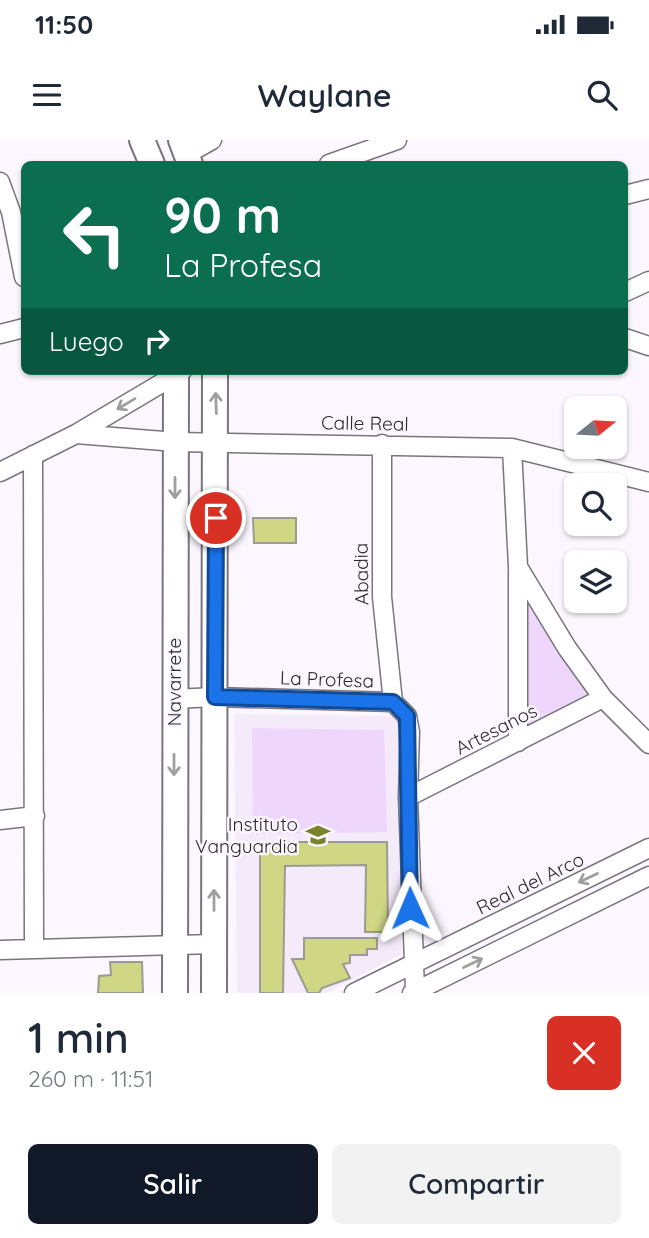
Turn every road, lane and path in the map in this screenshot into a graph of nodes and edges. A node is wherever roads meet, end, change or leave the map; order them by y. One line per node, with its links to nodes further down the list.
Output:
1 (142, 140): 5 (main road)
2 (212, 140): 4 (street)
3 (397, 140): 6 (street)
4 (186, 153)
5 (151, 161)
6 (338, 161)
7 (0, 182): 10 (street)
8 (649, 189): 9 (street)
9 (628, 194)
10 (21, 261)
11 (649, 281): 12 (street)
12 (628, 291)
13 (21, 329): 14 (street)
14 (0, 334)
15 (628, 339): 16 (street)
16 (649, 345)
17 (173, 375): 20 (street, one-way to 20)
18 (178, 375): 22 (main road, Navarrete)
19 (215, 375): 21 (main road, one-way to 19)
20 (76, 434): 22 (street, Calle Real); 25 (street)
21 (217, 441): 22 (street, Calle Real); 23 (street, Calle Real); 29 (main road)
22 (176, 442): 31 (main road, Navarrete, one-way to 31)
23 (382, 444): 24 (street, Calle Real); 32 (street, Abadia)
24 (512, 448): 27 (street, Calle Real); 28 (street)
25 (33, 455): 26 (street); 36 (street)
26 (0, 472)
27 (649, 482)
28 (518, 567): 30 (street); 33 (street)
29 (215, 697): 31 (street, La Profesa); 32 (street, La Profesa); 40 (main road, one-way to 29)
30 (603, 698): 33 (street, Artesanos); 34 (street)
31 (174, 699): 41 (main road, Navarrete, one-way to 41)
32 (393, 702): 35 (street, La Profesa)
33 (518, 742): 35 (street, Artesanos)
34 (649, 744)
35 (408, 797): 44 (street, La Profesa)
36 (35, 816): 37 (street); 42 (street)
37 (0, 820)
38 (649, 848): 44 (street, Real del Arco, one-way to 44)
39 (649, 876): 45 (street, one-way to 39)
40 (214, 944): 41 (street); 47 (main road)
41 (173, 946): 42 (street); 46 (main road, Navarrete)
42 (34, 947): 43 (street)
43 (0, 950)
44 (412, 964): 45 (street, La Profesa); 48 (street, Real del Arco)
45 (414, 992)
46 (175, 993)
47 (214, 993)
48 (354, 993)

